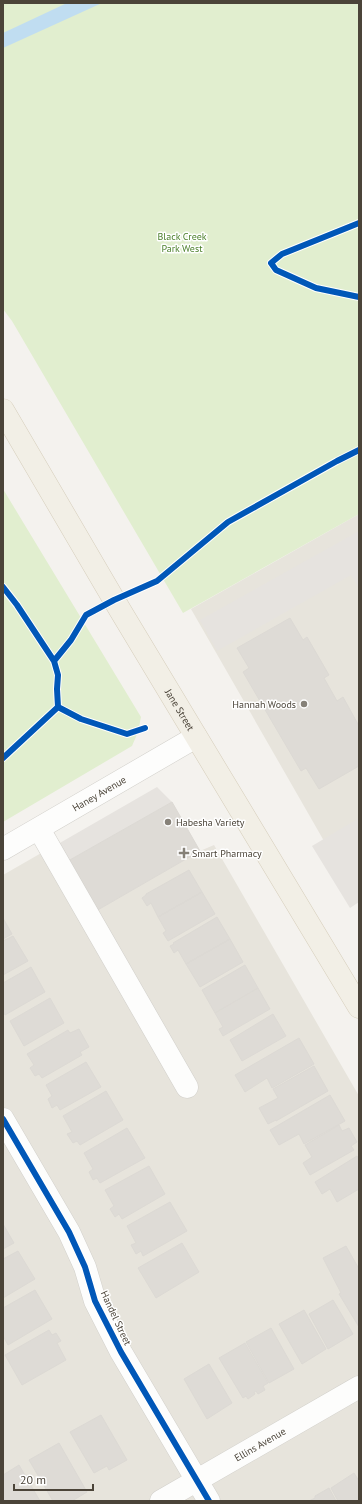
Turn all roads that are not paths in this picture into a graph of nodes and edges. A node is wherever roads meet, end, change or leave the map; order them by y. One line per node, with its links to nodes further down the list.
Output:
1 (3, 410): 2 (main road, Jane Street)
2 (196, 737): 3 (street, Haney Avenue); 5 (main road, Jane Street)
3 (39, 829): 4 (street, Haney Avenue); 6 (street)
4 (3, 849)
5 (359, 1007)
6 (187, 1086)
7 (3, 1119): 9 (street, Handel Street)
8 (359, 1387): 9 (street, Ellins Avenue)
9 (198, 1480): 10 (street, Ellins Avenue); 11 (street, Handel Street)
10 (161, 1501)
11 (209, 1501)

